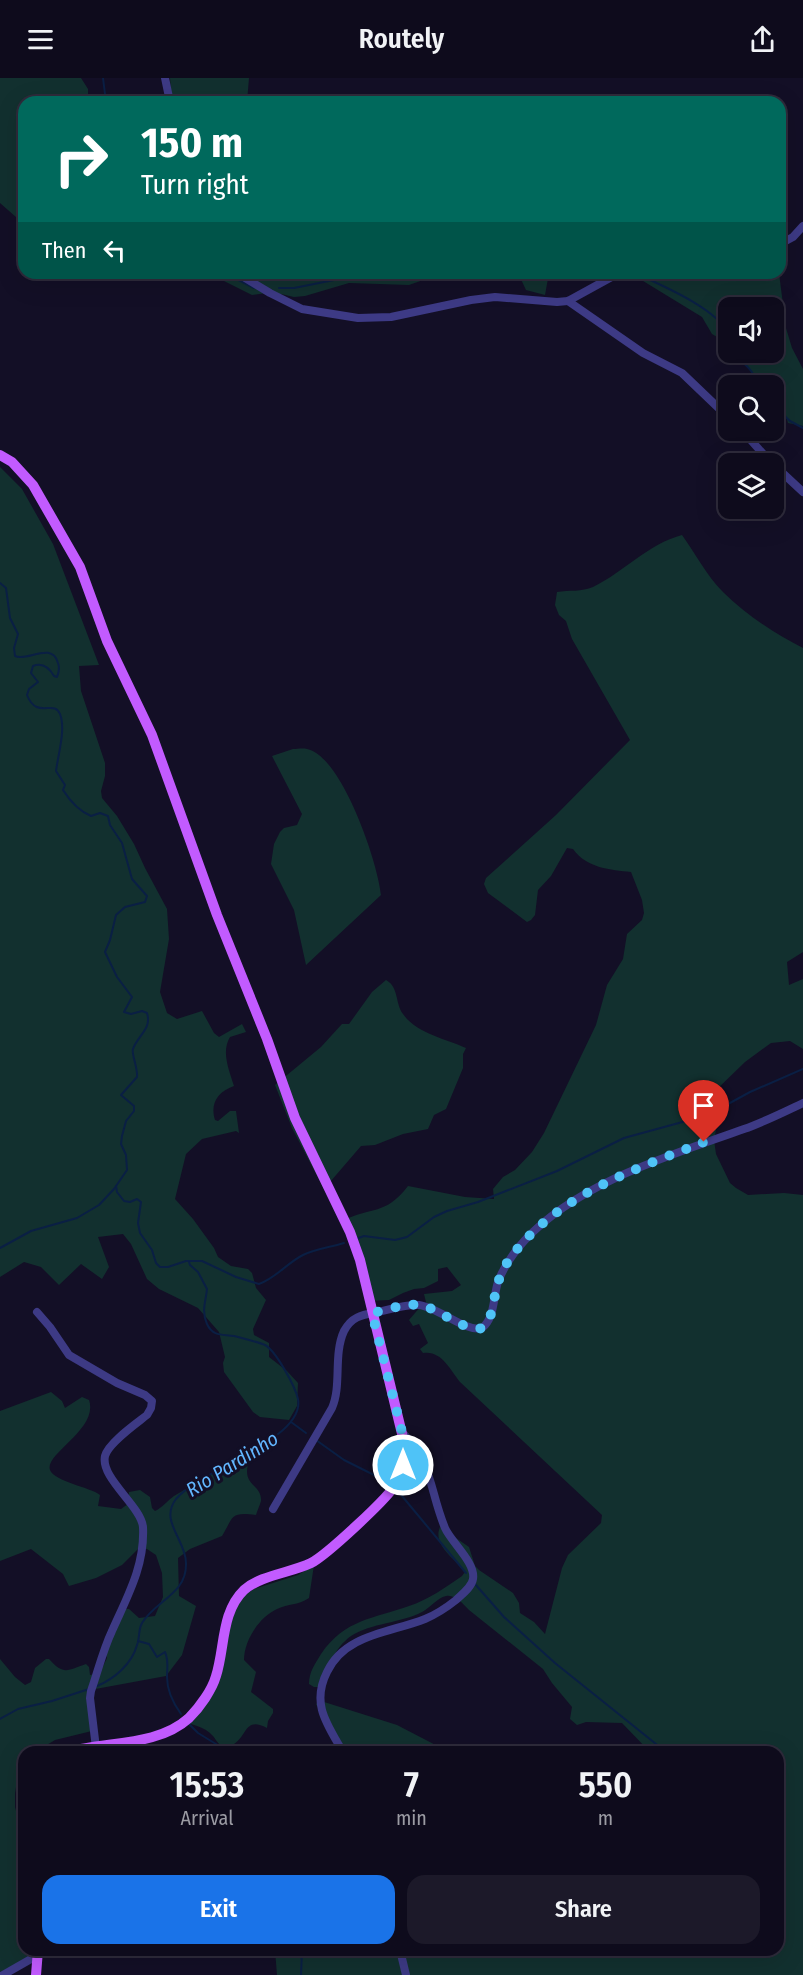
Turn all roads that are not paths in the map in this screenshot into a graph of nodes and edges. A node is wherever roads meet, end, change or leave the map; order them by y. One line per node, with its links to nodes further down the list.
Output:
1 (165, 78): 2 (street)
2 (169, 96)
3 (803, 226): 4 (street)
4 (786, 241)
5 (246, 279): 7 (street)
6 (608, 279): 7 (street)
7 (568, 301): 8 (street)
8 (718, 407)
9 (752, 441): 10 (street)
10 (763, 453)
11 (0, 455): 16 (main road)
12 (784, 474): 13 (street)
13 (803, 492)
14 (803, 1103): 16 (street)
15 (37, 1312): 19 (street)
16 (372, 1313): 17 (main road); 18 (street)
17 (402, 1432): 20 (main road); 21 (street)
18 (273, 1509)
19 (96, 1746)
20 (112, 1746)
21 (340, 1746)
22 (33, 1956): 25 (street)
23 (38, 1956): 26 (main road)
24 (401, 1956): 27 (street)
25 (3, 1975)
26 (36, 1975)
27 (406, 1975)

